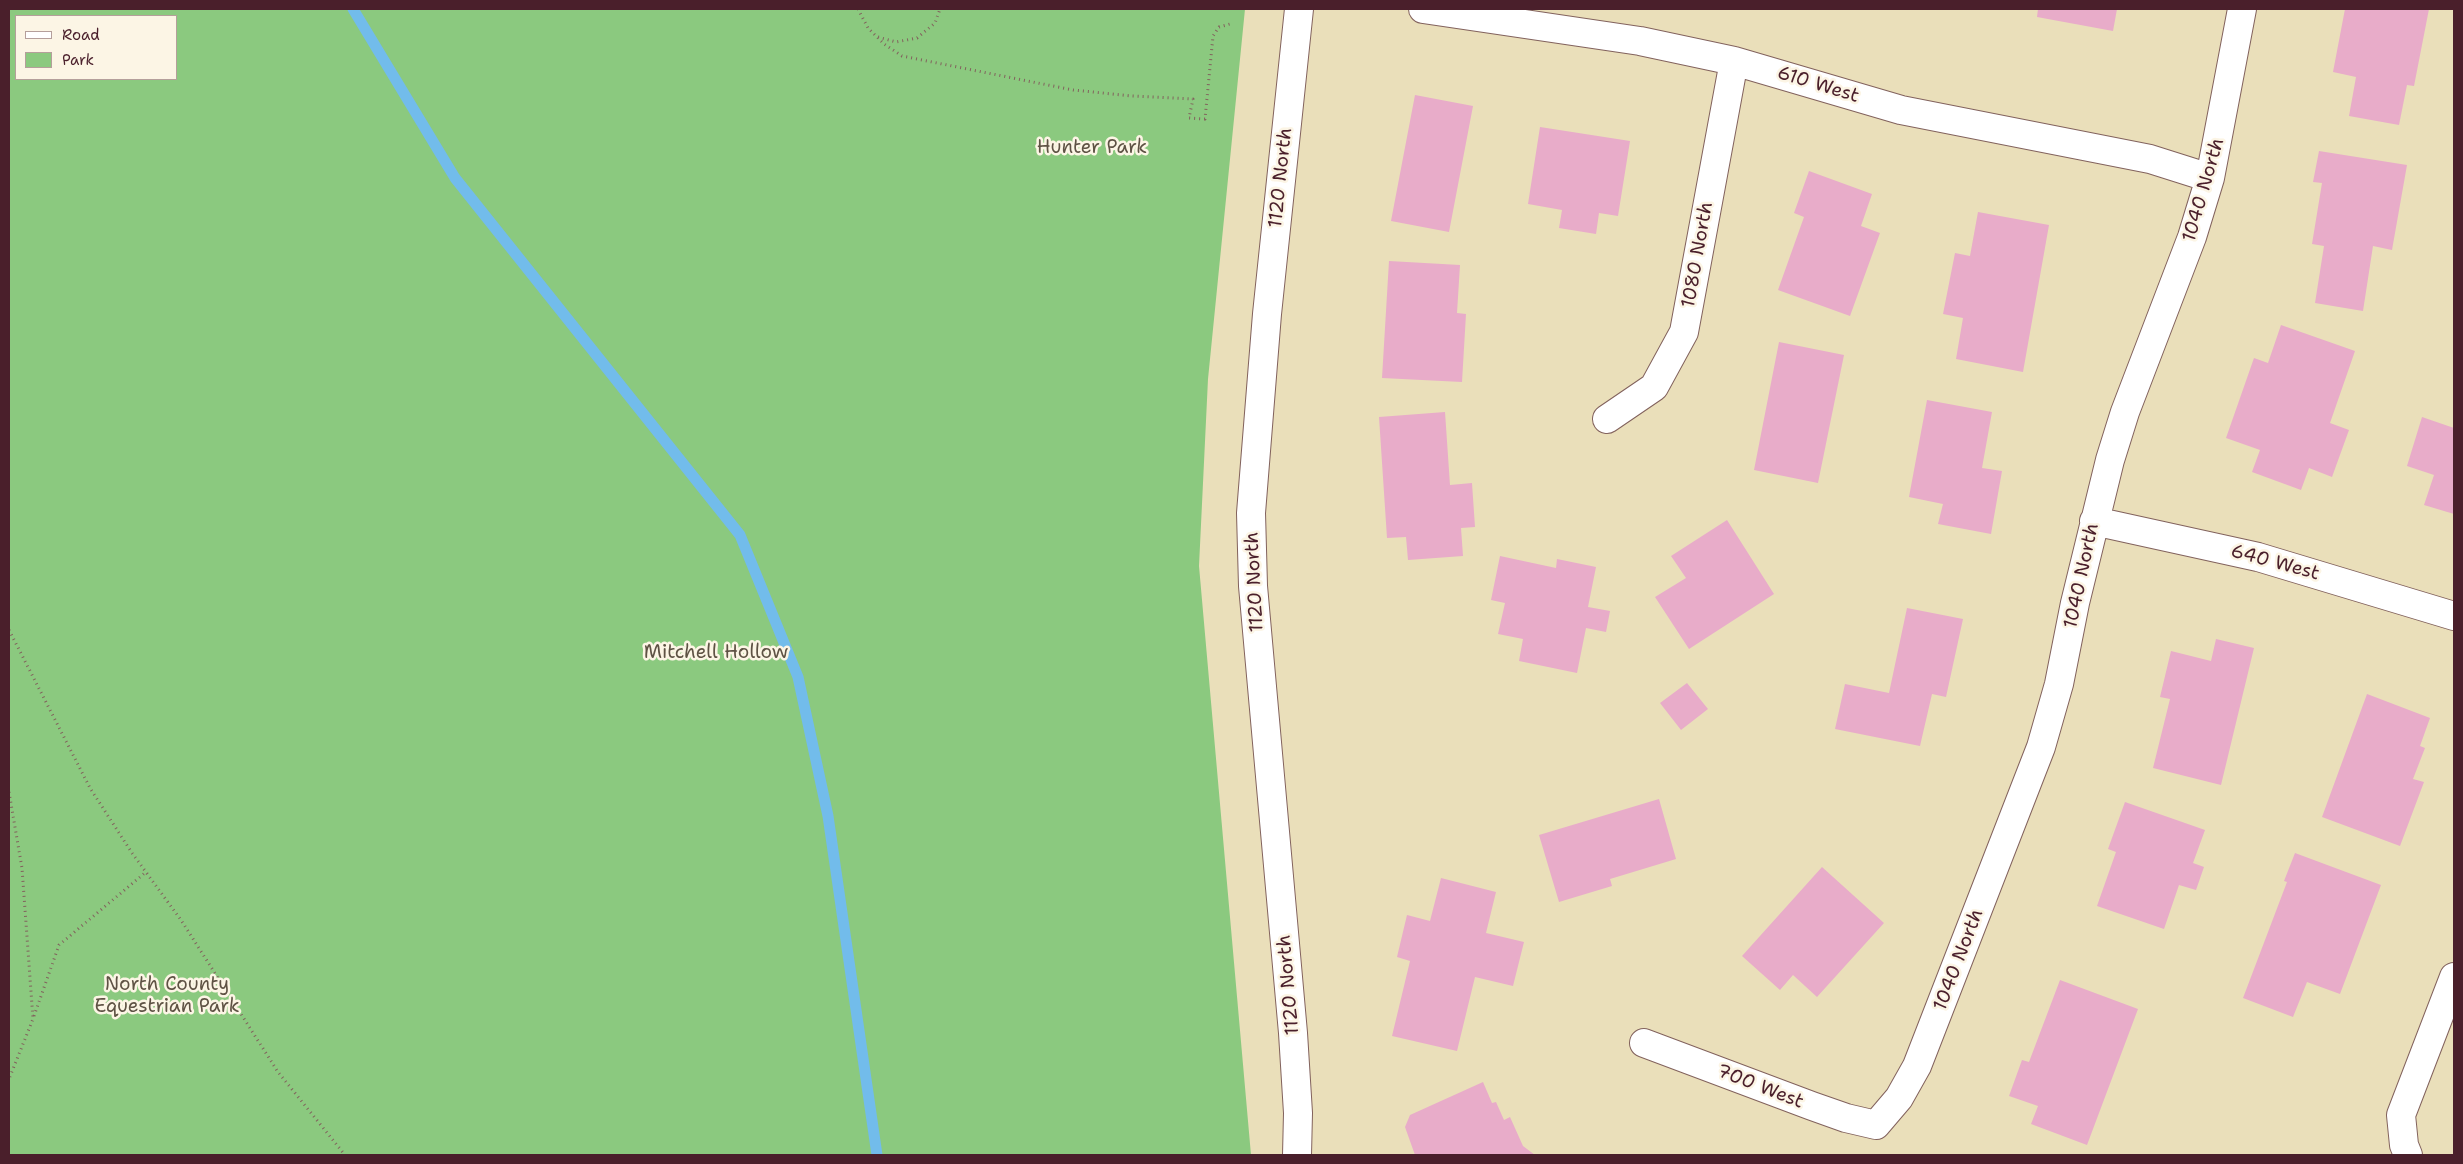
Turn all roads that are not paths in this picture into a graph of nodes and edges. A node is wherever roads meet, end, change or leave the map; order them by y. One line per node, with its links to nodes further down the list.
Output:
1 (1299, 9): 12 (street, 1120 North)
2 (1423, 9): 4 (street, 610 West)
3 (2242, 9): 5 (street, 1040 North)
4 (1734, 61): 5 (street, 610 West); 6 (street, 1080 North)
5 (2210, 178): 7 (street, 1040 North)
6 (1607, 419)
7 (2094, 521): 8 (street, 640 West); 11 (street, 1040 North)
8 (2454, 616)
9 (2454, 977): 13 (street)
10 (1644, 1043): 11 (street, 700 West)
11 (1876, 1125)
12 (1297, 1155)
13 (2408, 1155)

